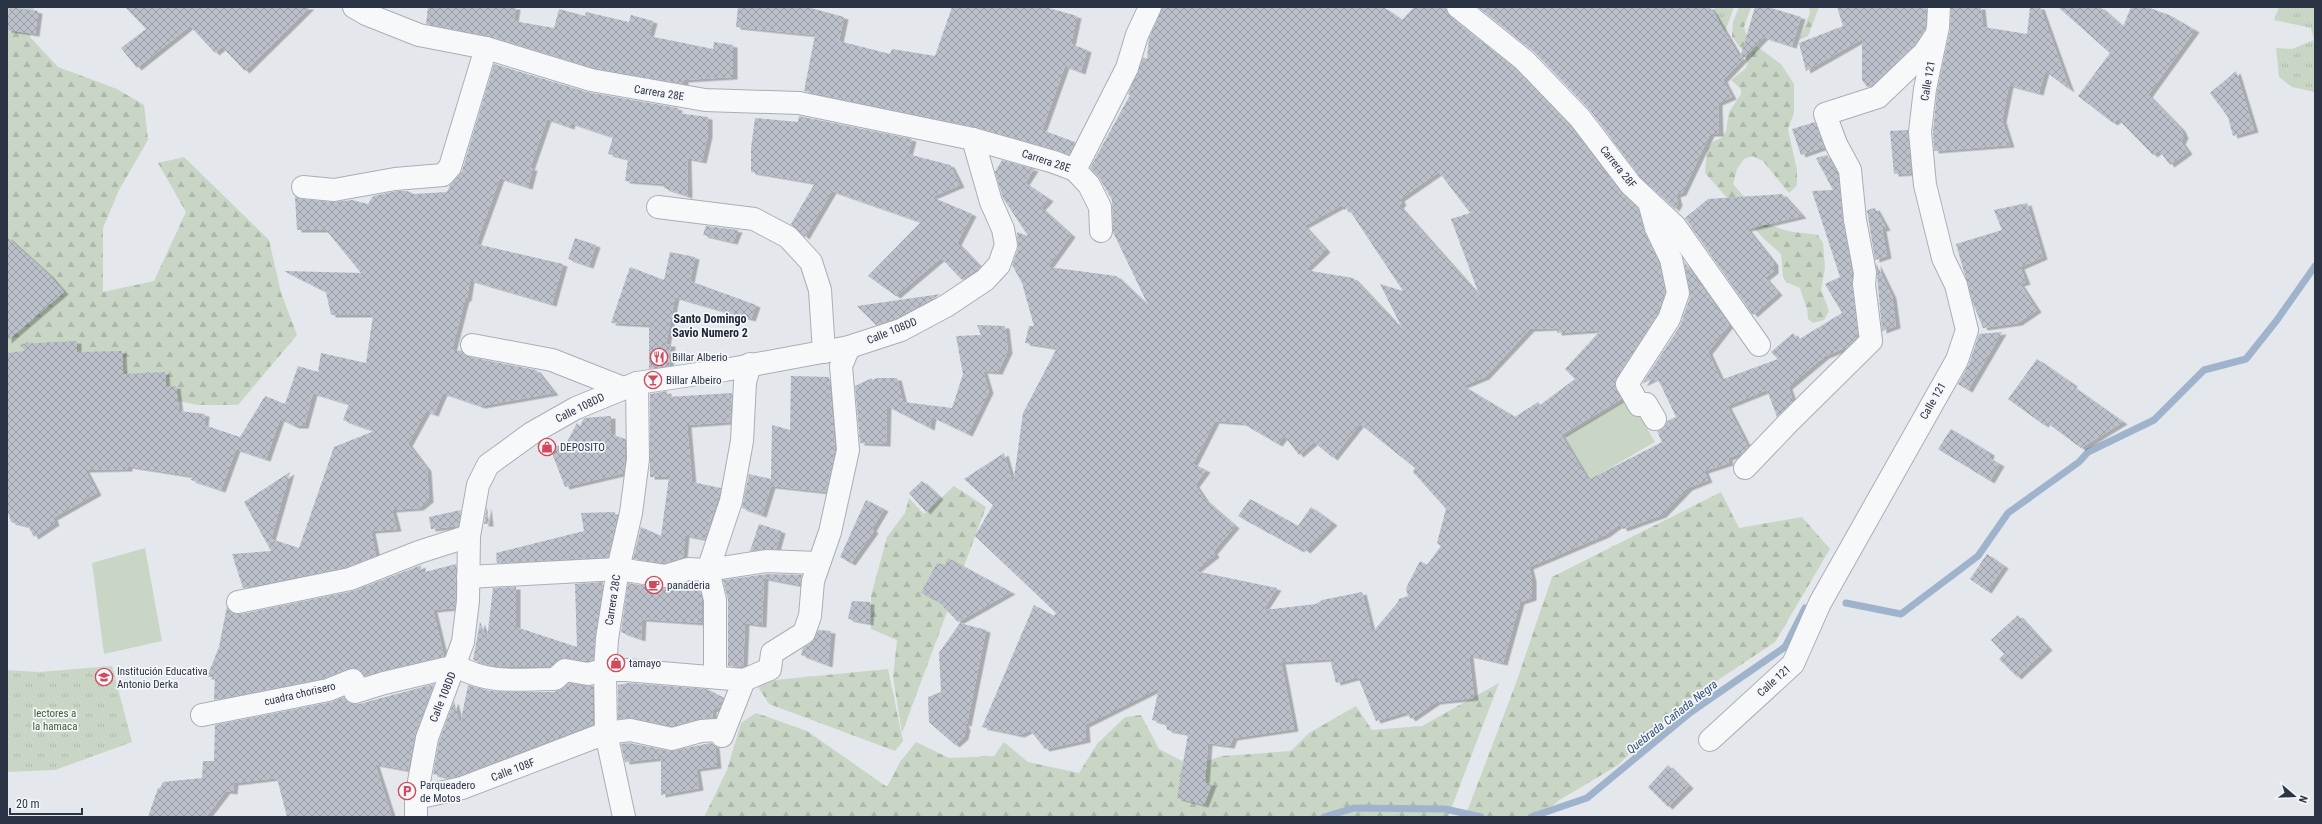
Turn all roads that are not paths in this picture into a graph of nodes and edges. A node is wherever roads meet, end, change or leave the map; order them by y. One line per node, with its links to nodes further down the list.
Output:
1 (354, 7): 6 (street, Carrera 28E)
2 (1150, 7): 8 (street)
3 (1458, 7): 10 (street, Carrera 28F)
4 (1939, 7): 5 (street, Calle 121)
5 (1936, 35): 20 (street); 33 (street, Calle 121)
6 (486, 48): 7 (street, Carrera 28E); 9 (street)
7 (973, 139): 8 (street, Carrera 28E); 15 (street, Calle 108DD)
8 (1075, 170): 12 (street, Carrera 28E)
9 (302, 187)
10 (1648, 201): 14 (street, Carrera 28F); 19 (street)
11 (658, 207): 16 (street)
12 (1101, 231)
13 (472, 345): 18 (street)
14 (1759, 345)
15 (849, 347): 16 (street, Calle 108DD); 22 (street)
16 (824, 352): 17 (street, Calle 108DD)
17 (750, 364): 18 (street, Calle 108DD); 24 (street)
18 (630, 385): 21 (street, Calle 108DD); 23 (street, Carrera 28C)
19 (1655, 419)
20 (1745, 468)
21 (469, 536): 25 (street, Calle 108DD); 26 (street)
22 (818, 563): 24 (street); 30 (street)
23 (618, 569): 24 (street); 25 (street); 28 (street, Carrera 28C)
24 (708, 570): 29 (street)
25 (468, 577): 27 (street, Calle 108DD)
26 (238, 602)
27 (456, 666): 28 (street); 31 (street, cuadra chorisero); 34 (street, Calle 108DD)
28 (605, 670): 29 (street); 32 (street, Carrera 28C)
29 (715, 677): 30 (street)
30 (744, 680): 32 (street, Calle 108F)
31 (202, 715)
32 (606, 733): 34 (street, Calle 108F); 35 (street, Carrera 28C)
33 (1710, 740)
34 (416, 807)
35 (624, 817)

